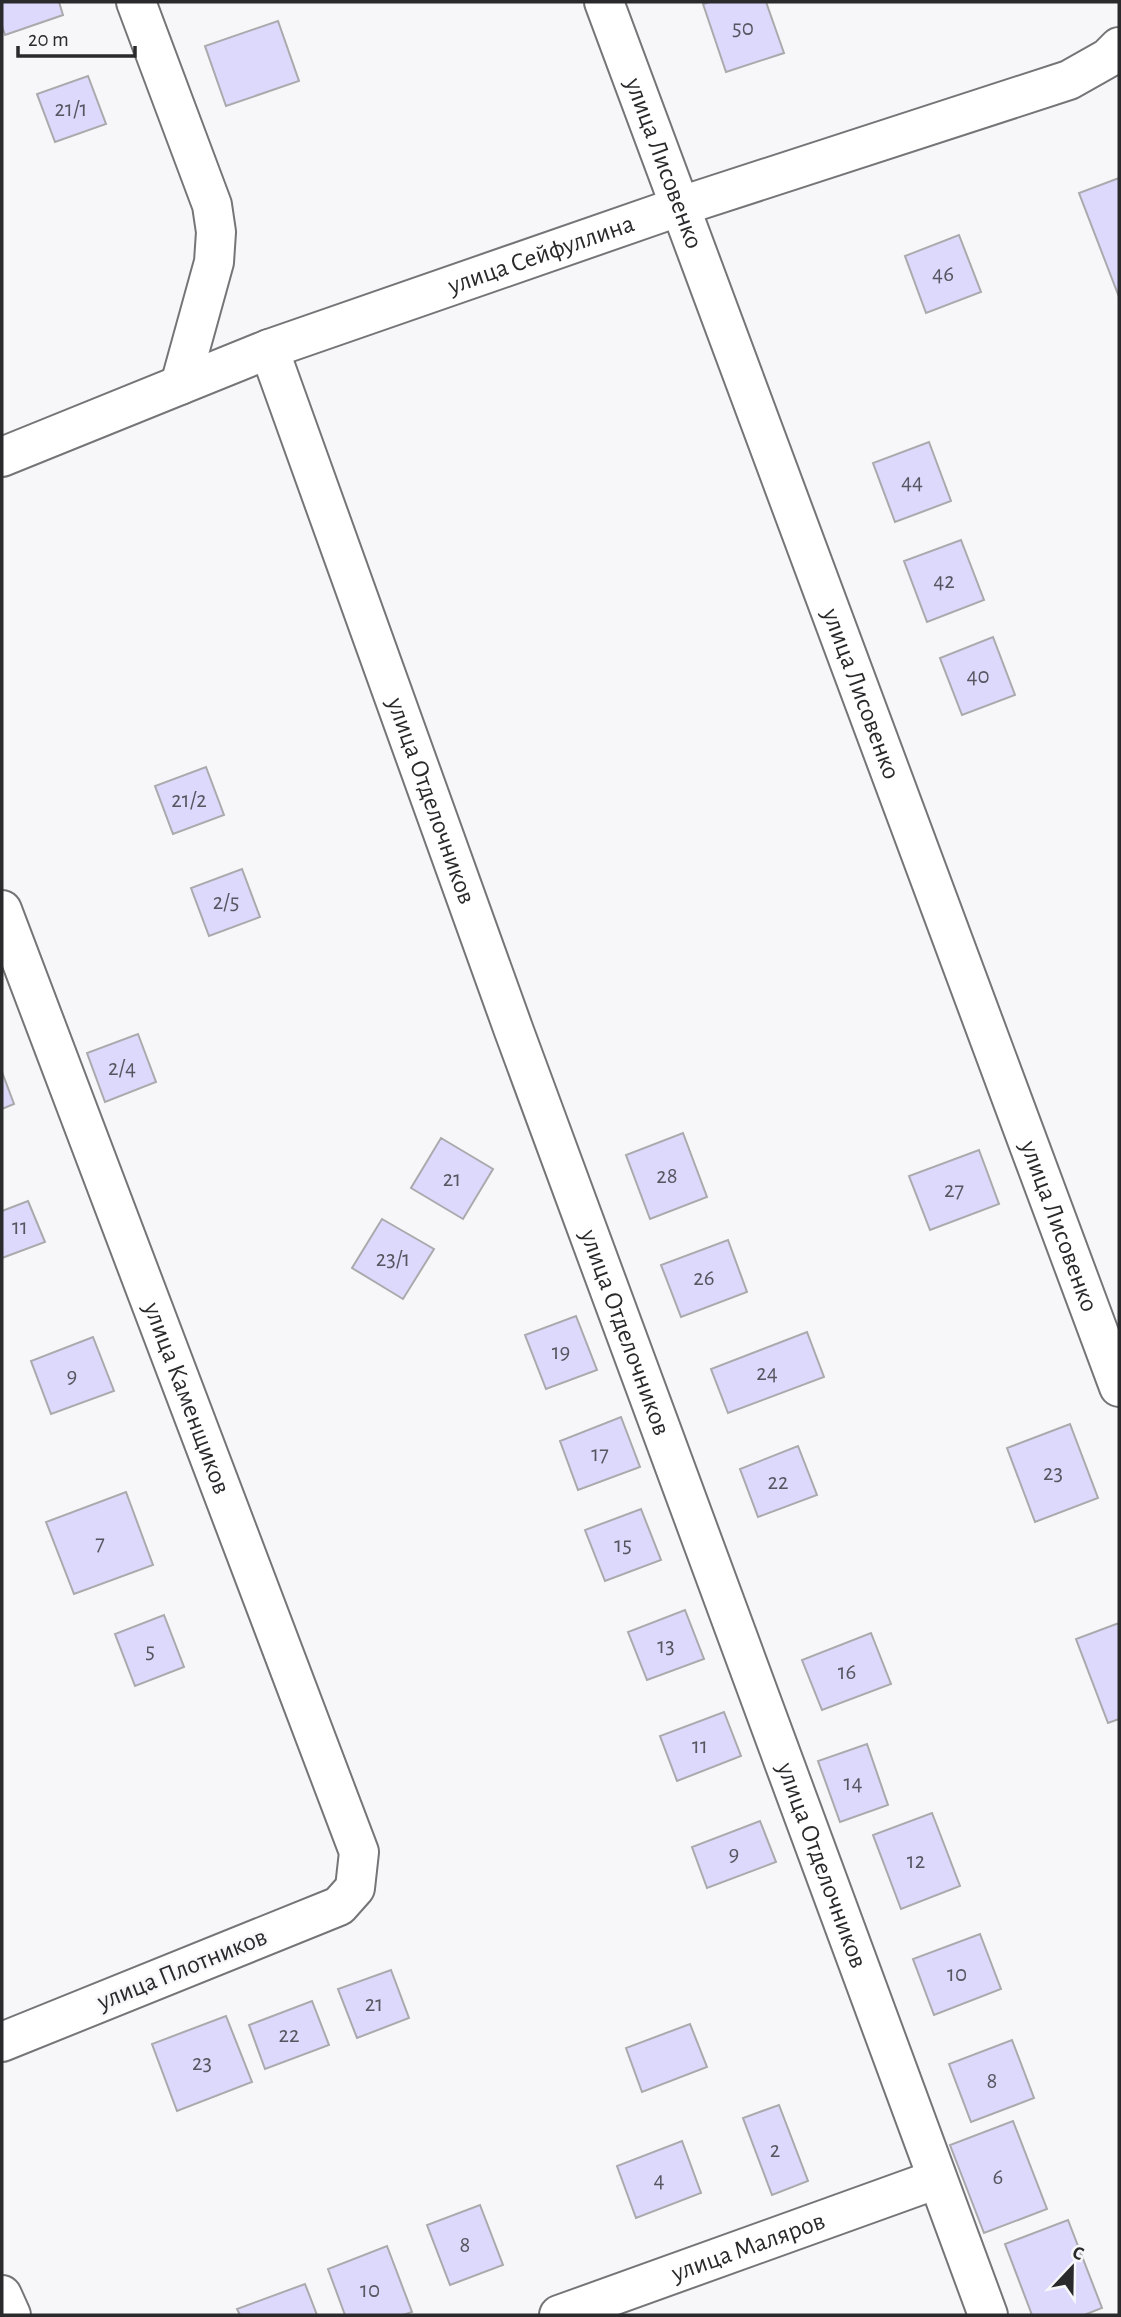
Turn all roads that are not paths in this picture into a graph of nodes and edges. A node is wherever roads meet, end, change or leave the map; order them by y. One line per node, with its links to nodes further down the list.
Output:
1 (136, 2): 6 (street)
2 (604, 2): 4 (street, улица Лисовенко)
3 (1119, 47): 4 (street, улица Сейфуллина)
4 (678, 207): 5 (street, улица Сейфуллина); 9 (street, улица Лисовенко)
5 (269, 349): 6 (street, улица Сейфуллина); 12 (street, улица Отделочников)
6 (180, 385): 7 (street, улица Сейфуллина)
7 (2, 457)
8 (2, 910): 10 (street, улица Каменщиков)
9 (1119, 1387)
10 (355, 1888): 11 (street, улица Плотников)
11 (2, 2042)
12 (937, 2179): 15 (street, улица Маляров); 16 (street, улица Отделочников)
13 (2, 2295): 14 (street)
14 (11, 2315)
15 (559, 2315)
16 (988, 2315)

